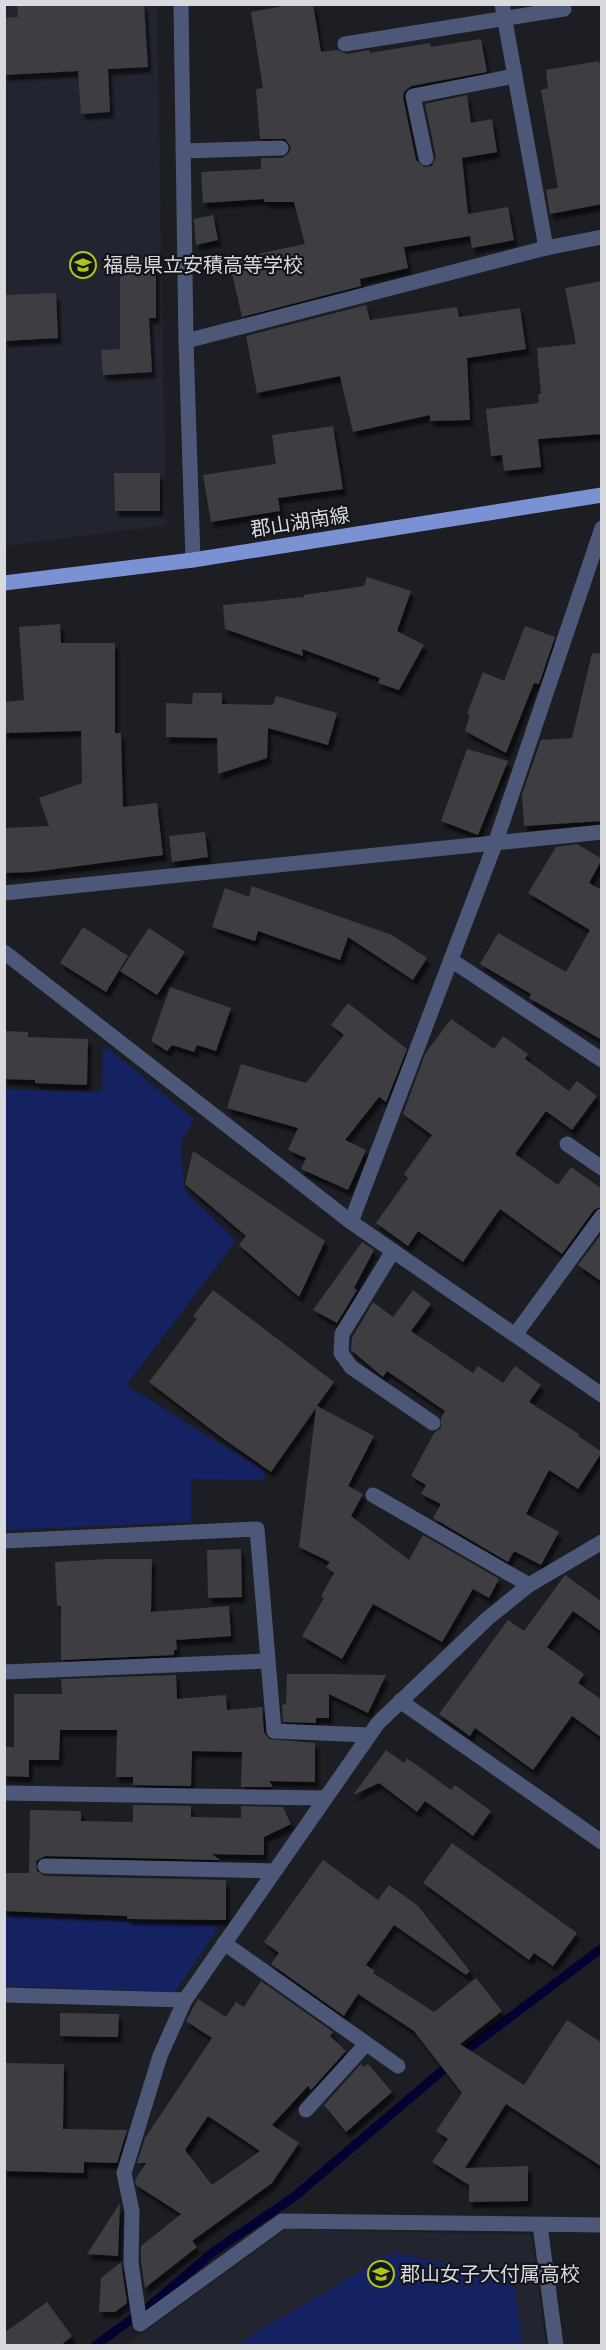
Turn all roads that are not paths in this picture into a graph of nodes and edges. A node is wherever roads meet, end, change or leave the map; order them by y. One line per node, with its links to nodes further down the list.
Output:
1 (181, 4): 7 (street)
2 (564, 9): 3 (street)
3 (503, 11): 4 (street); 5 (street)
4 (345, 44)
5 (515, 76): 8 (street); 10 (street)
6 (281, 147): 7 (street)
7 (183, 151): 11 (street)
8 (426, 158)
9 (602, 237): 10 (street)
10 (546, 248): 11 (street)
11 (186, 341): 14 (street)
12 (602, 495): 14 (main road, 郡山湖南線)
13 (602, 528): 17 (street)
14 (193, 561): 15 (main road, 郡山湖南線)
15 (4, 583)
16 (602, 832): 17 (street)
17 (495, 844): 18 (street); 20 (street)
18 (4, 893)
19 (4, 952): 25 (street)
20 (452, 960): 21 (street); 25 (street)
21 (602, 1060)
22 (567, 1144): 23 (street)
23 (602, 1168)
24 (602, 1216): 27 (street)
25 (351, 1222): 26 (street)
26 (393, 1251): 27 (street); 29 (street)
27 (515, 1335): 28 (street)
28 (602, 1395)
29 (433, 1423)
30 (373, 1495): 33 (street)
31 (4, 1541): 34 (street)
32 (602, 1542): 33 (street)
33 (529, 1585): 36 (street)
34 (268, 1661): 35 (street); 37 (street)
35 (4, 1672)
36 (400, 1701): 37 (street); 40 (street)
37 (369, 1735): 39 (street)
38 (4, 1792): 39 (street)
39 (325, 1798): 42 (street)
40 (602, 1842)
41 (45, 1866): 42 (street)
42 (274, 1871): 43 (street)
43 (224, 1943): 45 (street); 46 (street)
44 (4, 1995): 45 (street)
45 (185, 2000): 49 (street)
46 (366, 2044): 47 (street); 48 (street)
47 (398, 2066)
48 (306, 2110)
49 (540, 2225): 50 (street); 51 (street)
50 (602, 2225)
51 (556, 2346)

